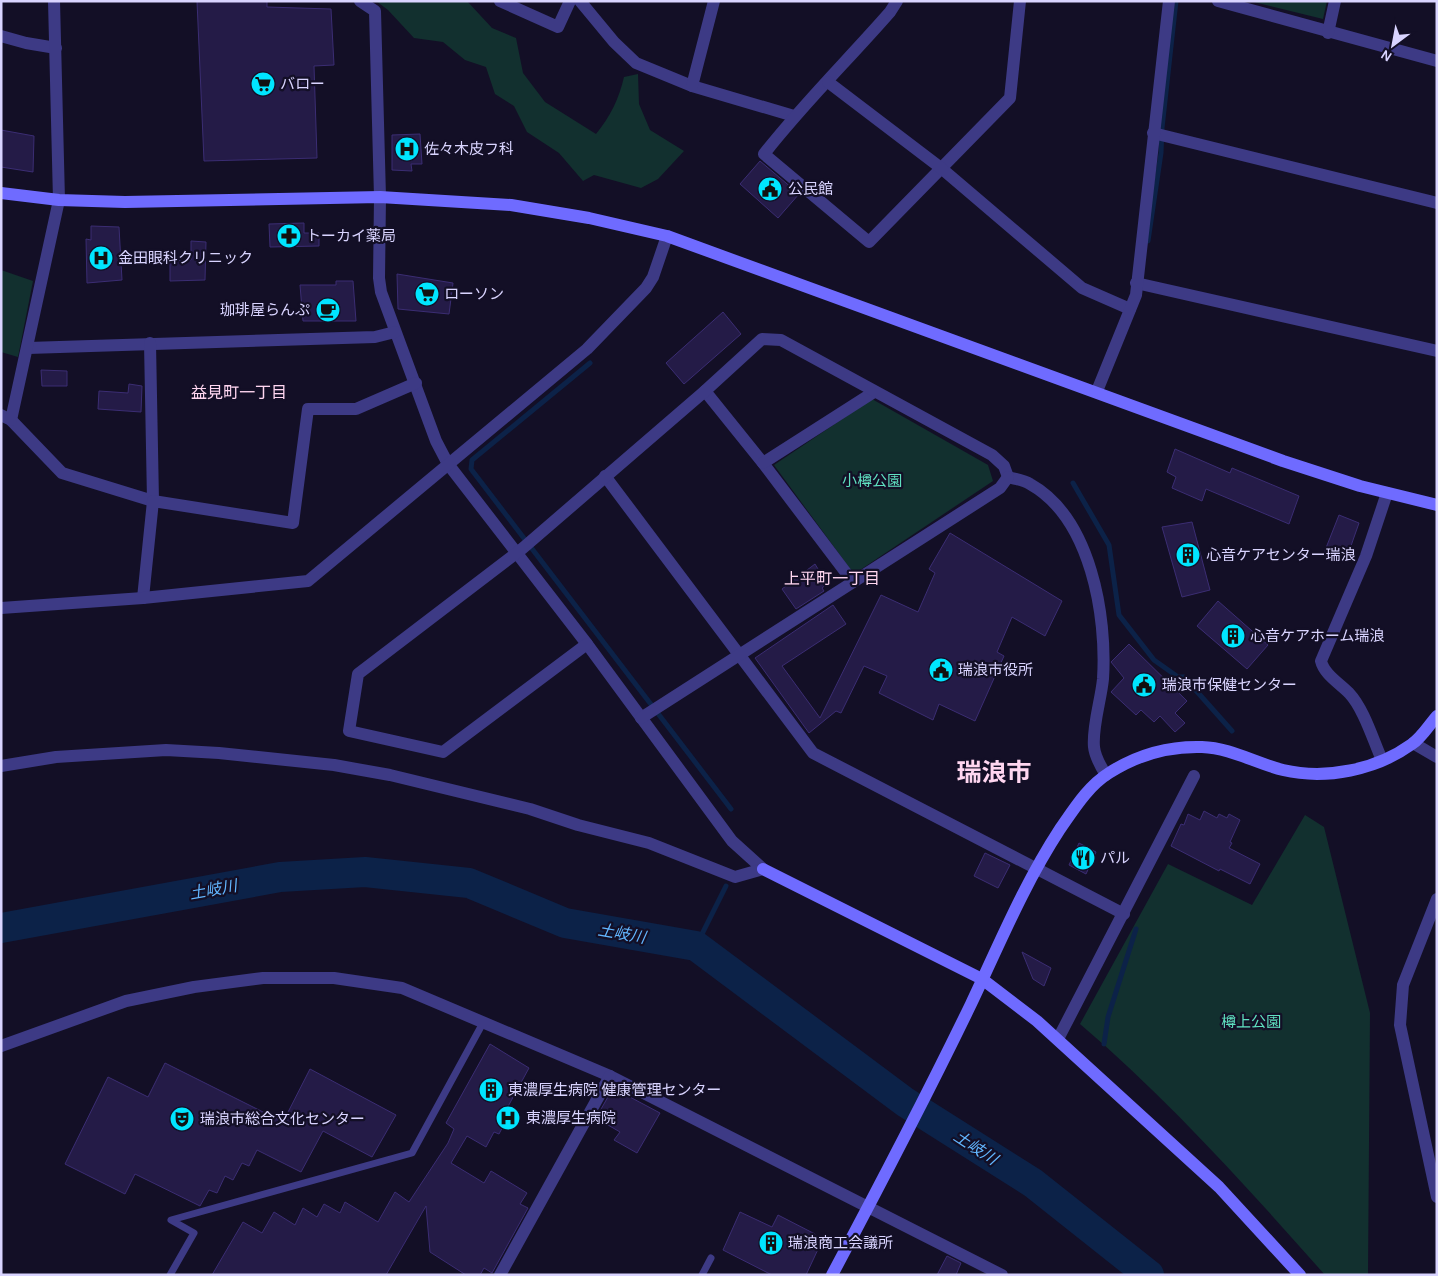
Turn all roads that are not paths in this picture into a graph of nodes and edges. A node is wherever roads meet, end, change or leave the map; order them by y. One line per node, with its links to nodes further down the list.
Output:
1 (54, 1): 14 (street)
2 (360, 1): 22 (street)
3 (500, 1): 4 (street)
4 (570, 1)
5 (580, 1): 17 (street)
6 (714, 1): 17 (street)
7 (897, 1): 16 (street)
8 (1020, 1): 20 (street)
9 (1169, 1): 19 (street)
10 (1218, 1): 12 (street)
11 (1334, 1): 12 (street)
12 (1328, 33): 15 (street)
13 (1, 36): 14 (street)
14 (56, 48): 23 (street)
15 (1437, 61)
16 (828, 82): 18 (street); 20 (street)
17 (692, 86): 18 (street)
18 (794, 116): 20 (street)
19 (1153, 133): 24 (street); 26 (street)
20 (941, 168): 27 (street)
21 (1, 193): 23 (street)
22 (380, 197): 23 (street); 25 (street); 28 (street)
23 (59, 200): 30 (street)
24 (1437, 203)
25 (667, 236): 34 (street); 38 (street)
26 (1136, 282): 27 (street); 31 (street)
27 (1130, 309): 34 (street)
28 (395, 332): 29 (street); 32 (street)
29 (150, 343): 30 (street); 42 (street)
30 (28, 348): 36 (street)
31 (1437, 352)
32 (416, 384): 38 (street); 42 (street)
33 (704, 391): 35 (street); 37 (street); 39 (street)
34 (1097, 391): 41 (street)
35 (874, 392): 37 (street); 40 (street)
36 (6, 417): 42 (street)
37 (763, 463): 45 (street)
38 (448, 464): 44 (street); 46 (street)
39 (605, 476): 44 (street); 49 (street)
40 (1008, 477): 45 (street); 56 (street)
41 (1387, 493): 43 (street); 54 (street)
42 (153, 501): 46 (street)
43 (1437, 505)
44 (519, 550): 48 (street); 48 (street)
45 (853, 582): 49 (street)
46 (144, 598): 47 (street)
47 (1, 608)
48 (587, 644): 50 (street)
49 (740, 654): 50 (street); 58 (street)
50 (649, 713): 59 (street)
51 (1437, 716): 52 (street)
52 (1413, 743): 53 (street); 54 (street)
53 (1437, 756)
54 (1382, 760): 56 (street)
55 (1, 766): 59 (street)
56 (1106, 775): 58 (street)
57 (1194, 776): 61 (street)
58 (1036, 867): 61 (street); 62 (street)
59 (763, 869): 62 (street)
60 (1435, 907): 67 (street)
61 (1124, 914): 64 (street)
62 (982, 979): 64 (street); 69 (street)
63 (484, 1021): 65 (street); 66 (street); 71 (lane)
64 (1058, 1039): 76 (street)
65 (1, 1046)
66 (610, 1076): 69 (street); 72 (street)
67 (1435, 1180): 68 (street)
68 (1437, 1197)
69 (868, 1207): 74 (street); 75 (street)
70 (711, 1258): 73 (lane)
71 (170, 1275)
72 (500, 1275)
73 (702, 1275)
74 (832, 1275)
75 (1002, 1275)
76 (1300, 1275)

